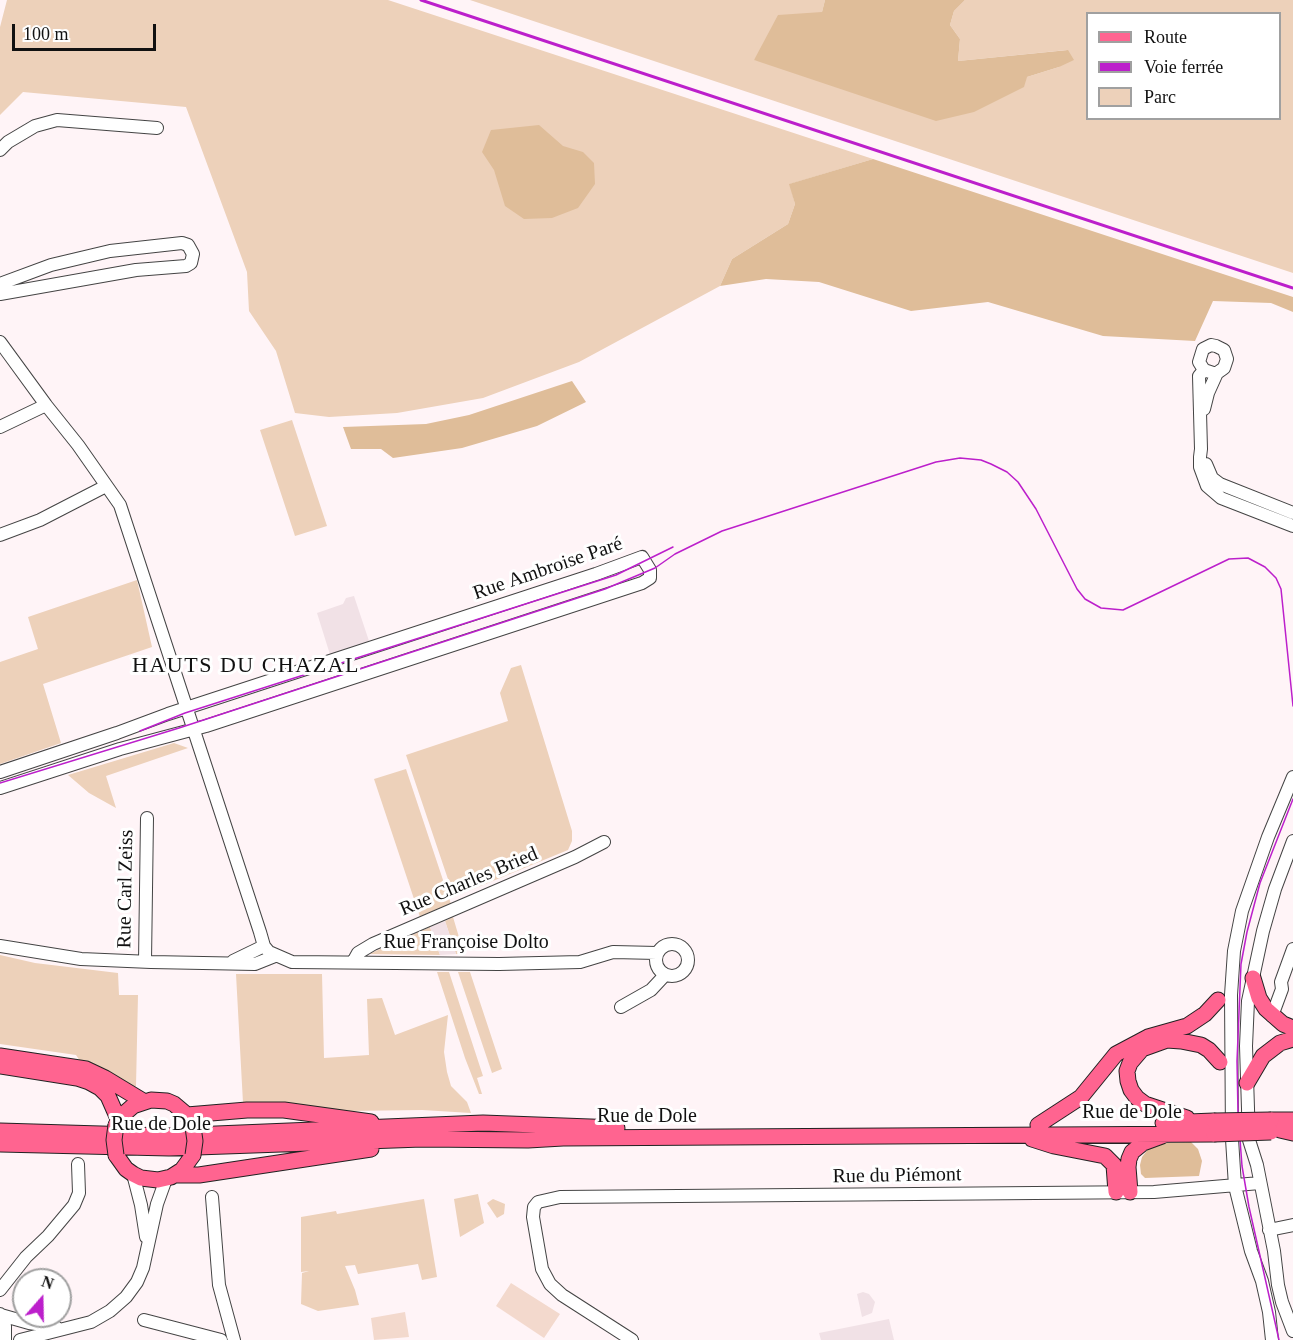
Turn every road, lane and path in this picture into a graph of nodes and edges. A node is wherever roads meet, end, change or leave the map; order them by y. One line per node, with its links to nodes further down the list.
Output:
1 (157, 128): 2 (street)
2 (0, 150)
3 (0, 284): 4 (street)
4 (0, 294)
5 (0, 342): 8 (street)
6 (1204, 370): 7 (street); 7 (street); 9 (street)
7 (1217, 373): 9 (street)
8 (46, 405): 10 (street); 12 (street)
9 (1201, 422): 11 (street)
10 (0, 427)
11 (1201, 449): 13 (street); 14 (street)
12 (106, 486): 17 (street); 18 (street)
13 (1266, 502): 14 (street); 15 (street)
14 (1251, 509): 16 (street)
15 (1293, 513)
16 (1293, 526)
17 (0, 536)
18 (186, 708): 19 (street); 19 (street, Rue Ambroise Paré); 20 (street, Rue Ambroise Paré)
19 (193, 730): 22 (street, Rue Ambroise Paré); 27 (street)
20 (0, 772)
21 (1293, 777): 29 (street)
22 (0, 788)
23 (147, 818): 32 (street, Rue Carl Zeiss)
24 (1293, 841): 36 (street)
25 (604, 842): 34 (street, Rue Charles Bried)
26 (0, 946): 32 (street, Rue Françoise Dolto)
27 (264, 946): 31 (street); 33 (street, Rue Françoise Dolto)
28 (1293, 950): 39 (street)
29 (1234, 951): 37 (street); 45 (street)
30 (657, 953): 34 (street, Rue Françoise Dolto); 35 (street); 35 (street)
31 (275, 956): 33 (street, Rue Françoise Dolto); 34 (street, Rue Françoise Dolto)
32 (145, 961): 33 (street, Rue Françoise Dolto)
33 (232, 962)
34 (353, 962)
35 (665, 975): 38 (street)
36 (1253, 978): 39 (main road); 46 (street)
37 (1218, 1000): 52 (main road)
38 (621, 1007)
39 (1272, 1016): 40 (main road)
40 (1293, 1028)
41 (1293, 1039): 46 (main road)
42 (0, 1056): 47 (main road)
43 (1220, 1062): 45 (street); 53 (main road)
44 (0, 1066): 51 (main road)
45 (1232, 1077): 65 (street)
46 (1247, 1083): 64 (street)
47 (143, 1101): 50 (main road); 51 (main road)
48 (1293, 1115): 55 (main road)
49 (1293, 1120): 55 (main road, Rue de Dole)
50 (190, 1121): 54 (main road); 63 (main road, bridge)
51 (117, 1123): 62 (main road, bridge)
52 (1038, 1125): 53 (main road, Rue de Dole); 54 (main road, Rue de Dole)
53 (1209, 1126): 55 (main road, Rue de Dole, bridge); 57 (main road, Rue de Dole)
54 (397, 1127): 56 (main road, Rue de Dole)
55 (1280, 1128)
56 (0, 1131)
57 (1171, 1133): 58 (main road, Rue de Dole); 66 (main road)
58 (1020, 1135): 59 (main road, Rue de Dole); 66 (main road)
59 (422, 1138): 60 (main road, Rue de Dole); 63 (main road)
60 (0, 1144)
61 (78, 1164): 71 (street)
62 (133, 1174): 63 (main road); 70 (street)
63 (170, 1177): 70 (street)
64 (1260, 1183): 65 (street, Rue du Piémont); 69 (street)
65 (1235, 1186): 66 (street, Rue du Piémont); 84 (street)
66 (1124, 1192): 83 (street, Rue du Piémont)
67 (212, 1197): 82 (street)
68 (1293, 1225): 69 (street)
69 (1269, 1230): 76 (street)
70 (147, 1252): 74 (street)
71 (0, 1290)
72 (0, 1315): 78 (street)
73 (144, 1320): 77 (street)
74 (72, 1327)
75 (69, 1328): 79 (street)
76 (1293, 1331)
77 (189, 1332): 80 (street); 81 (street)
78 (4, 1340)
79 (20, 1340)
80 (178, 1340)
81 (221, 1340)
82 (234, 1340)
83 (632, 1340)
84 (1272, 1340)

